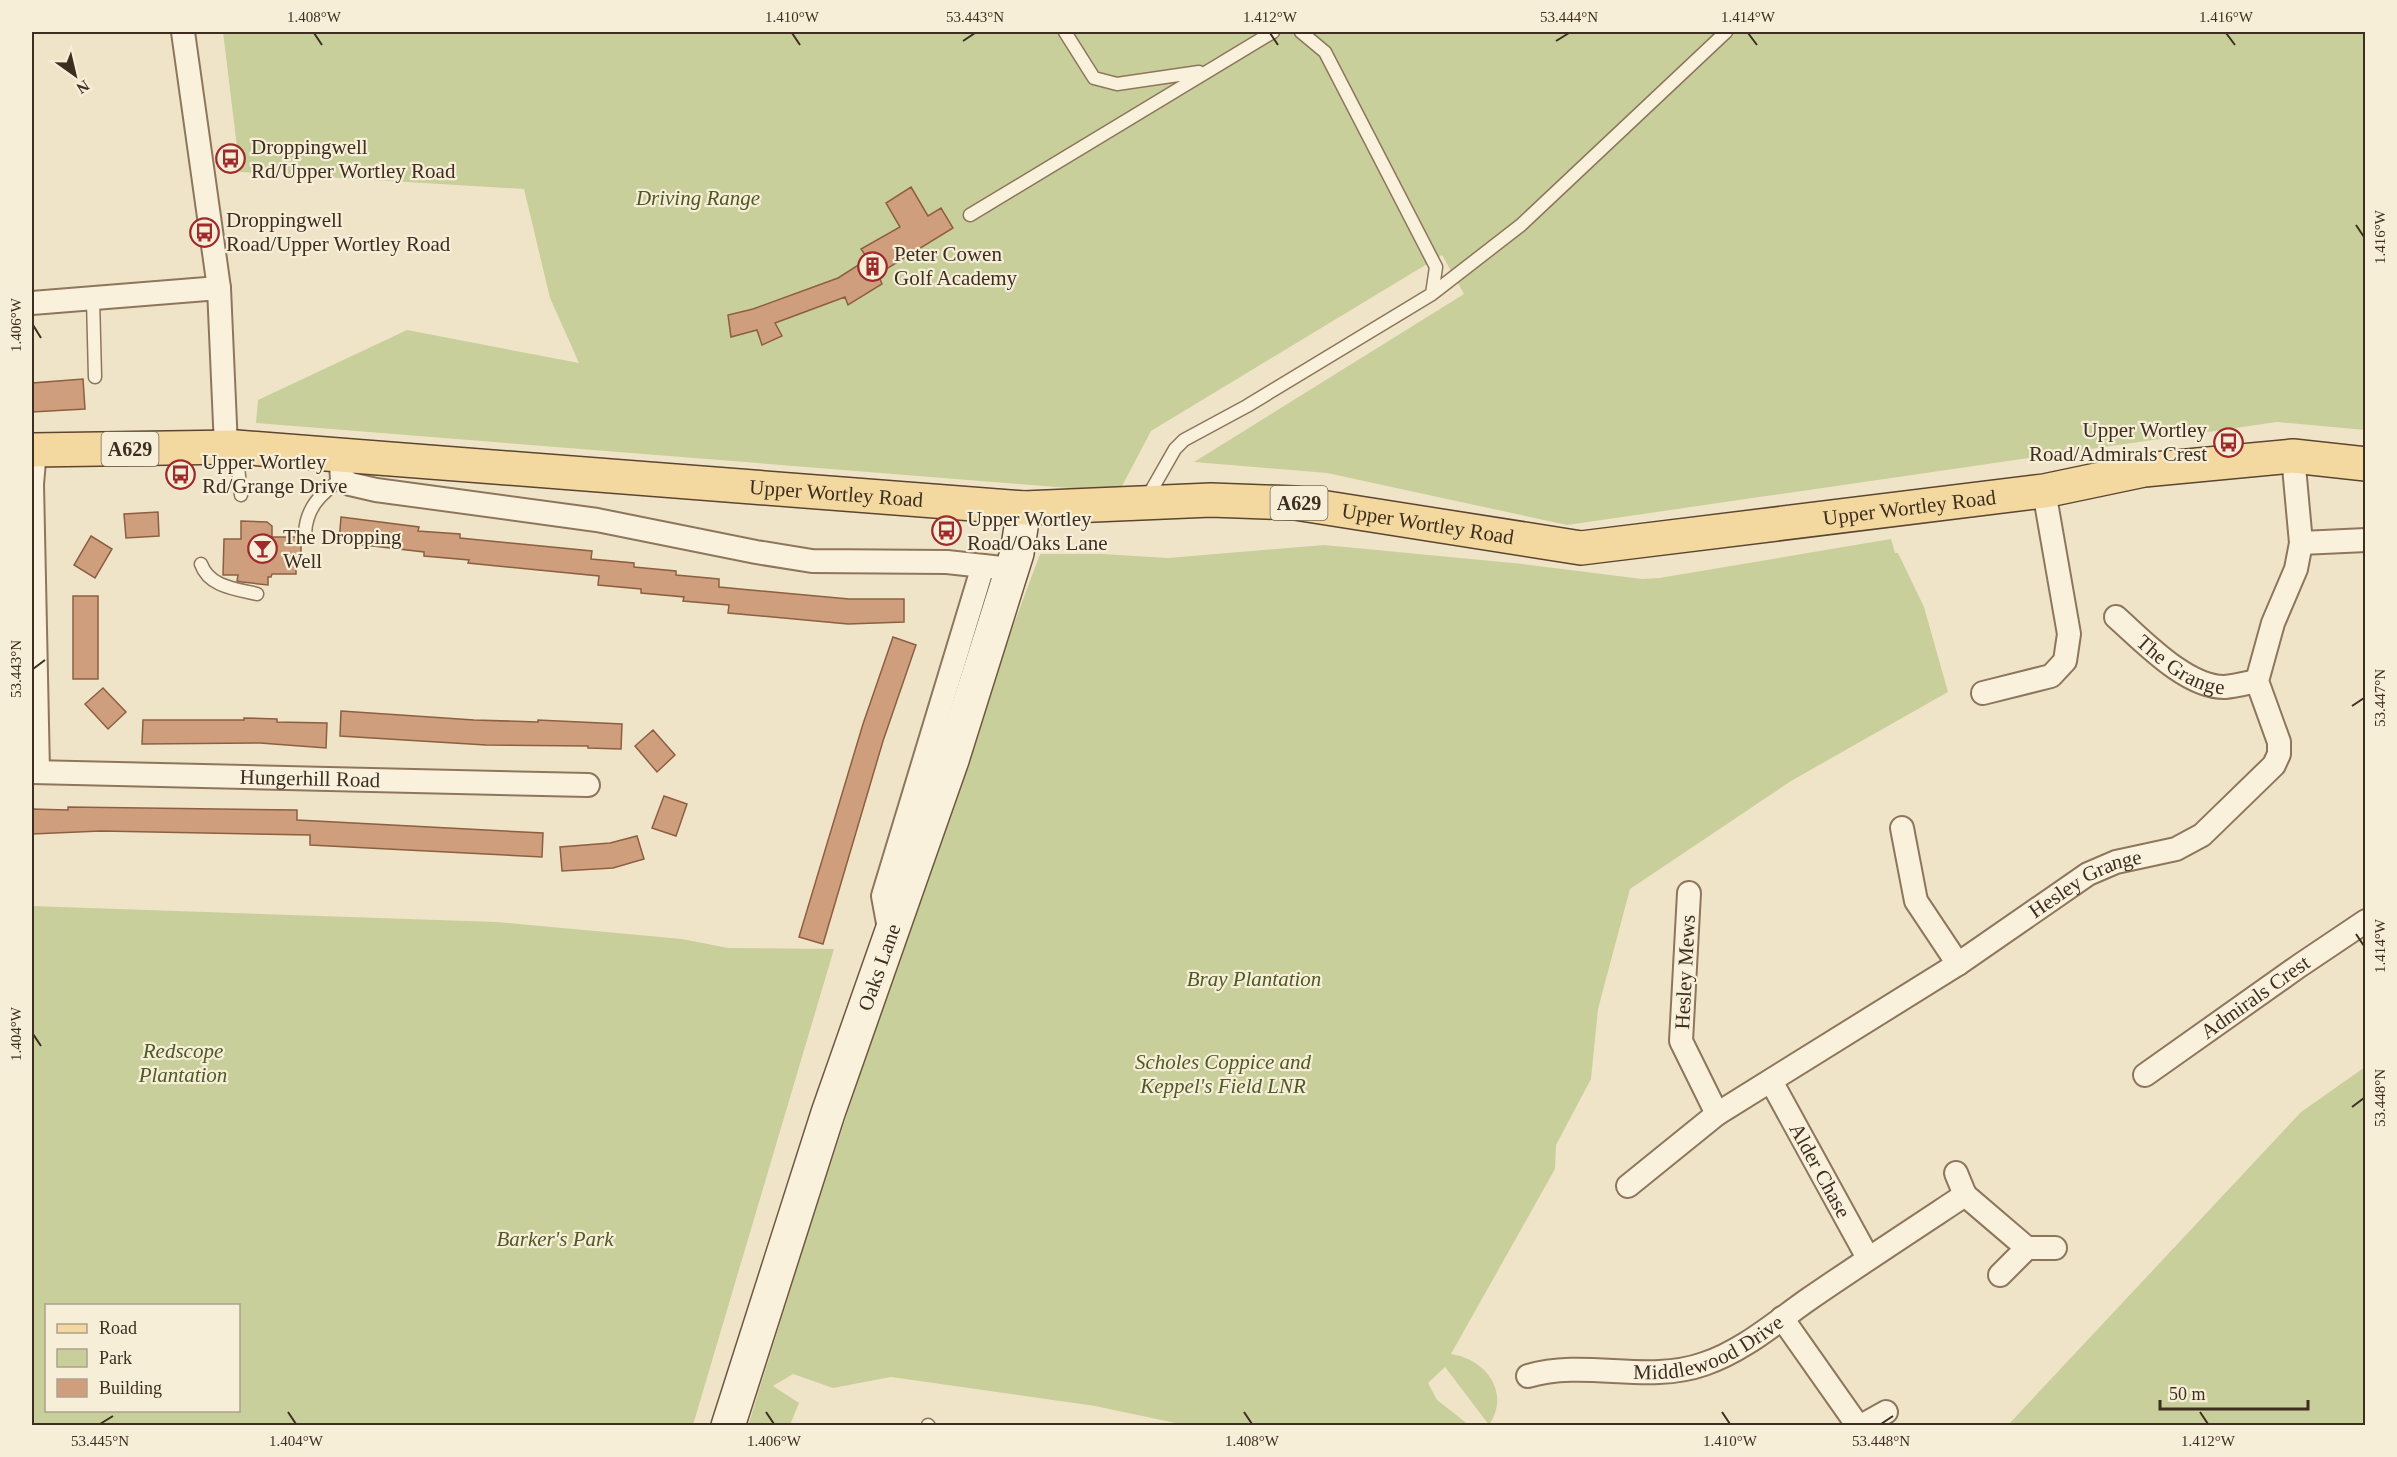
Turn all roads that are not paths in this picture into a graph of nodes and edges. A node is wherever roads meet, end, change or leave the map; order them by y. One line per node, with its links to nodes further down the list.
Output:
1 (183, 32): 8 (street)
2 (1065, 32): 6 (lane)
3 (1273, 32): 6 (lane)
4 (1301, 32): 9 (lane)
5 (1726, 32): 9 (lane)
6 (1206, 71): 7 (lane)
7 (970, 215)
8 (219, 288): 10 (street); 13 (street)
9 (1432, 294): 21 (lane)
10 (93, 299): 11 (street); 12 (lane)
11 (32, 303)
12 (96, 377)
13 (231, 447): 14 (main road, Upper Wortley Road / A629); 17 (main road, Upper Wortley Road / A629); 20 (lane)
14 (33, 450): 18 (street)
15 (2293, 456): 16 (main road, Upper Wortley Road / A629); 19 (main road, Upper Wortley Road / A629); 25 (street)
16 (2366, 464)
17 (341, 466): 22 (main road, Upper Wortley Road / A629); 23 (lane); 27 (street, Upper Wortley Road)
18 (32, 484): 32 (street)
19 (2044, 491): 21 (main road, Upper Wortley Road / A629); 31 (street)
20 (240, 495)
21 (1144, 504): 22 (main road, Upper Wortley Road / A629)
22 (1024, 508): 27 (street, Oaks Lane)
23 (305, 534)
24 (2366, 540): 25 (street)
25 (2301, 543): 30 (street)
26 (201, 564): 28 (lane)
27 (997, 568): 51 (street, Oaks Lane)
28 (257, 594)
29 (2116, 617): 30 (street, The Grange)
30 (2257, 681): 37 (street, Hesley Grange)
31 (1983, 693)
32 (35, 772): 33 (street, Hungerhill Road)
33 (588, 785)
34 (1902, 828): 37 (street)
35 (1689, 893): 40 (street, Hesley Mews)
36 (2366, 921): 38 (street, Admirals Crest)
37 (1958, 964): 39 (street, Hesley Grange)
38 (2145, 1075)
39 (1772, 1081): 40 (street, Hesley Grange); 46 (street, Alder Chase)
40 (1717, 1114): 42 (street, Hesley Grange)
41 (1956, 1173): 43 (street)
42 (1628, 1185)
43 (1965, 1195): 44 (street); 46 (street, Middlewood Drive)
44 (2027, 1248): 45 (street); 47 (street)
45 (2055, 1248)
46 (1869, 1258): 48 (street, Middlewood Drive)
47 (2000, 1275)
48 (1782, 1318): 49 (street, Middlewood Drive); 52 (street)
49 (1528, 1376)
50 (1886, 1412): 52 (street)
51 (728, 1425)
52 (1860, 1425)

